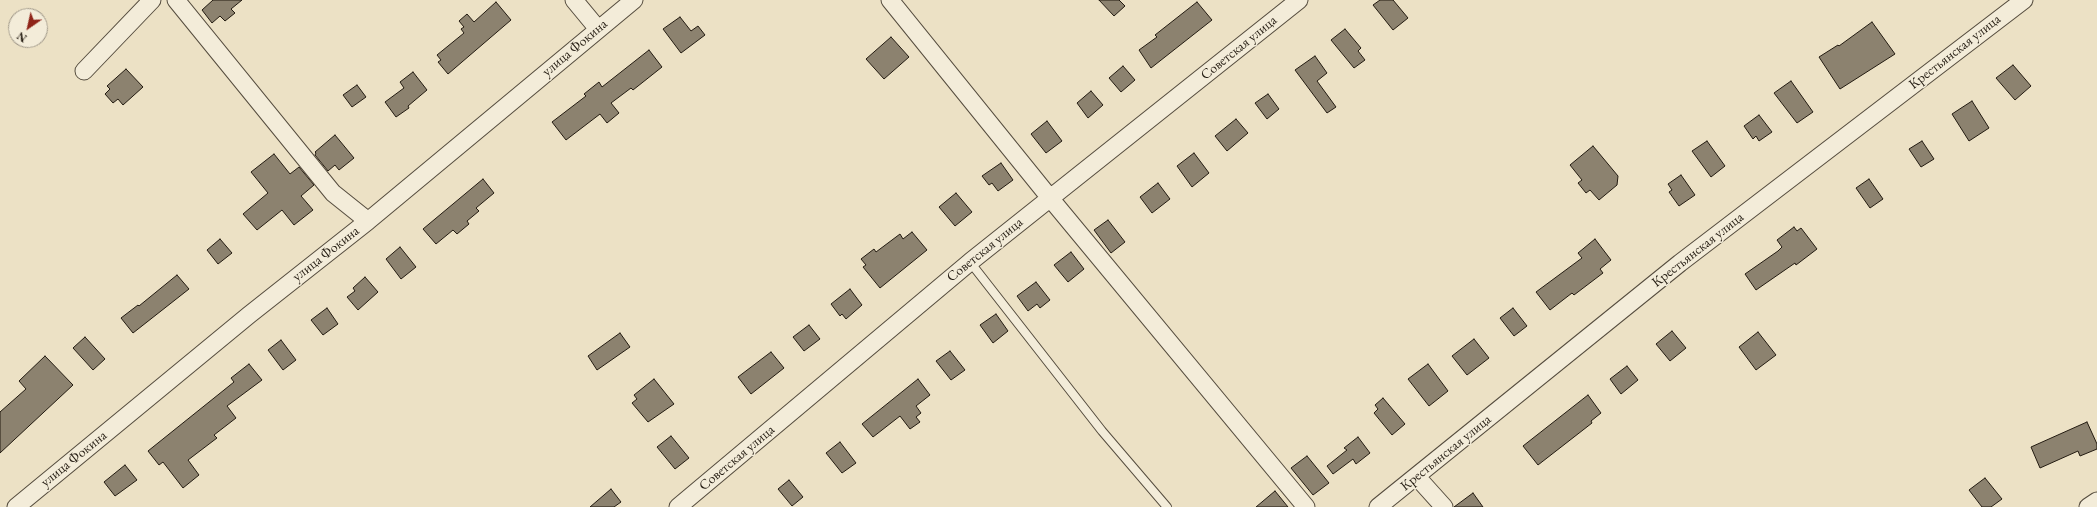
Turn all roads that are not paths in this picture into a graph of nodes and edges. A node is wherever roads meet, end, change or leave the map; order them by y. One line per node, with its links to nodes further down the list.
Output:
1 (152, 0): 9 (street)
2 (176, 0): 11 (street)
3 (574, 0): 8 (street)
4 (634, 0): 8 (street, улица Фокина)
5 (890, 0): 10 (street)
6 (1299, 0): 10 (street, Советская улица)
7 (2024, 0): 13 (street, Крестьянская улица)
8 (598, 29): 11 (street, улица Фокина)
9 (84, 71)
10 (1050, 198): 12 (street, Советская улица); 18 (street)
11 (368, 221): 15 (street, улица Фокина)
12 (970, 262): 16 (street, Советская улица); 17 (lane)
13 (1418, 477): 19 (street, Крестьянская улица); 20 (street)
14 (2097, 501): 21 (street)
15 (16, 507)
16 (678, 507)
17 (1168, 507)
18 (1306, 507)
19 (1378, 507)
20 (1444, 507)
21 (2088, 507)

